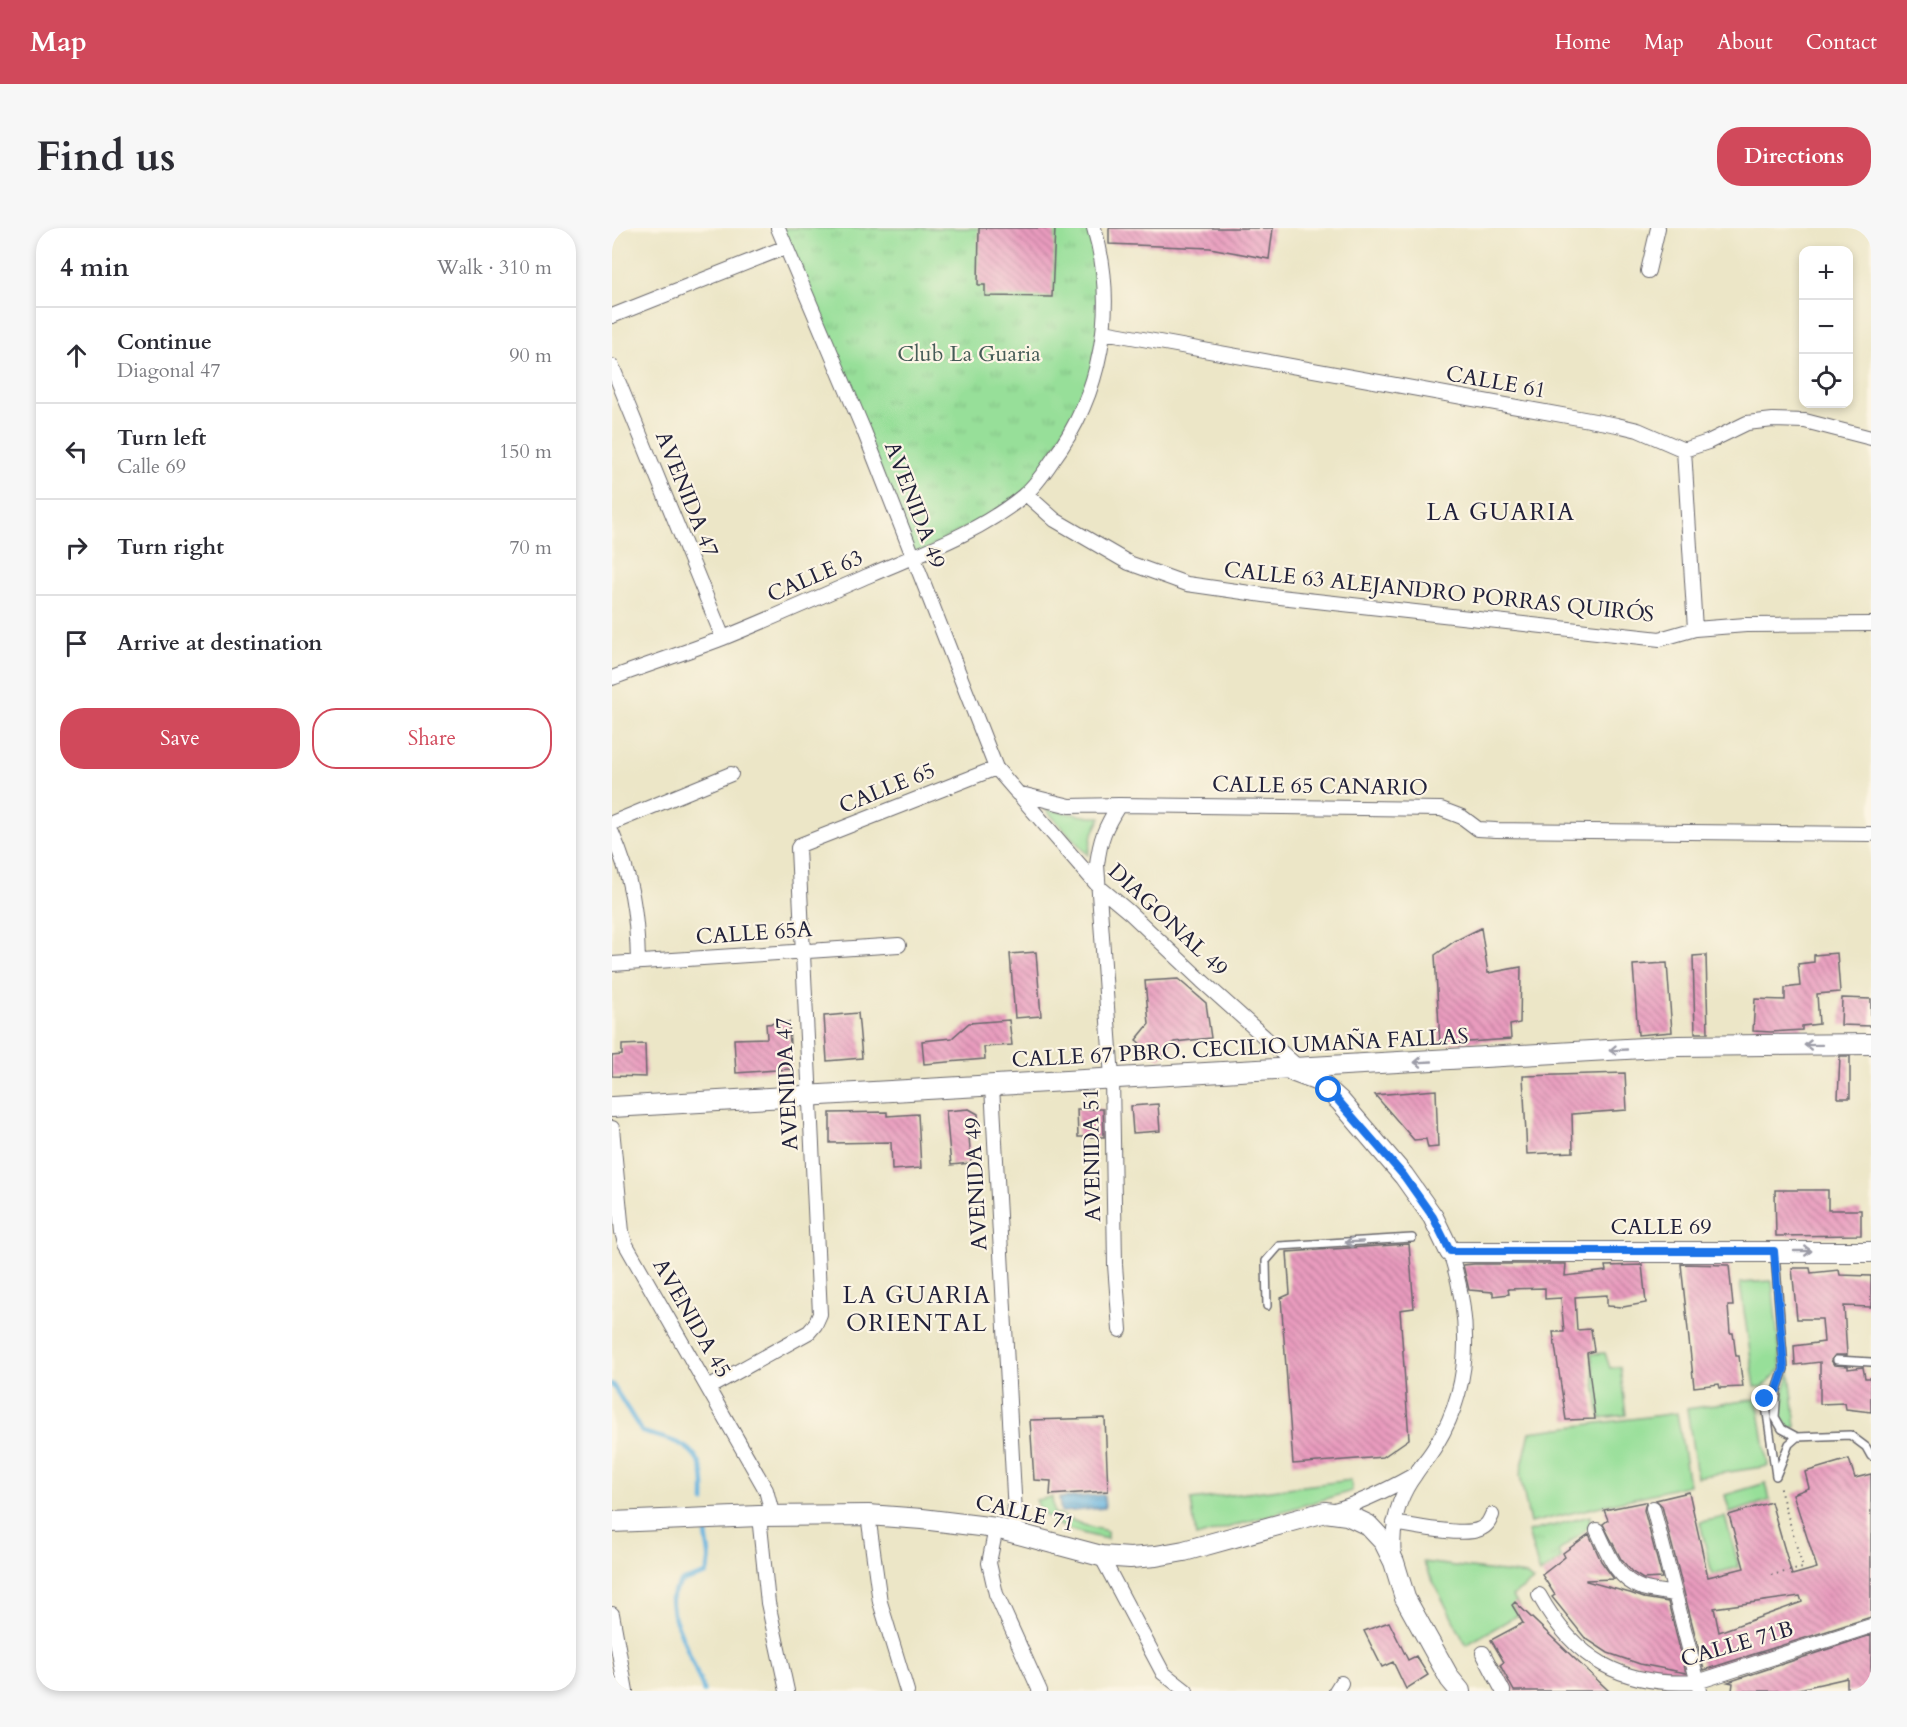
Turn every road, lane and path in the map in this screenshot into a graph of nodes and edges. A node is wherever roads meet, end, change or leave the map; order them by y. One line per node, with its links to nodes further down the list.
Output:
1 (778, 228): 4 (street, AVENIDA 49)
2 (1094, 228): 7 (street)
3 (1658, 228): 5 (street)
4 (786, 247): 6 (street); 12 (street, AVENIDA 49)
5 (1648, 271)
6 (612, 316)
7 (1104, 332): 10 (street, CALLE 61); 11 (street)
8 (612, 366): 15 (street, AVENIDA 47)
9 (1871, 438): 10 (street)
10 (1684, 450): 14 (street)
11 (1026, 494): 12 (street, CALLE 63); 14 (street, CALLE 63 ALEJANDRO PORRAS QUIRÓS)
12 (913, 557): 15 (street, CALLE 63); 17 (street, AVENIDA 49)
13 (1871, 624): 14 (street, CALLE 63 ALEJANDRO PORRAS QUIRÓS)
14 (1695, 629)
15 (723, 638): 16 (street, CALLE 63)
16 (612, 678)
17 (996, 768): 19 (street, AVENIDA 49); 24 (street, CALLE 65)
18 (731, 774): 21 (street)
19 (1017, 793): 20 (street, CALLE 65 CANARIO); 25 (street, DIAGONAL 49)
20 (1119, 805): 23 (street, CALLE 65 CANARIO); 25 (street, AVENIDA 51)
21 (612, 823)
22 (612, 833): 28 (street)
23 (1871, 834)
24 (797, 852): 27 (street, AVENIDA 47)
25 (1099, 887): 32 (street, DIAGONAL 49); 34 (street, AVENIDA 51)
26 (899, 945): 27 (street, CALLE 65A)
27 (802, 951): 28 (street, CALLE 65A); 36 (street, AVENIDA 47)
28 (638, 962): 29 (street, CALLE 65A)
29 (612, 964)
30 (1871, 1044): 31 (main road, CALLE 67 PBRO. CECILIO UMAÑA FALLAS, one-way to 31)
31 (1354, 1066): 32 (main road, CALLE 67 PBRO. CECILIO UMAÑA FALLAS); 37 (main road)
32 (1299, 1068): 33 (main road, CALLE 67 PBRO. CECILIO UMAÑA FALLAS)
33 (1277, 1069): 34 (main road, CALLE 67 PBRO. CECILIO UMAÑA FALLAS); 37 (main road)
34 (1112, 1078): 35 (main road, CALLE 67 PBRO. CECILIO UMAÑA FALLAS); 45 (street, AVENIDA 51)
35 (992, 1086): 36 (main road, CALLE 67 PBRO. CECILIO UMAÑA FALLAS); 63 (street, AVENIDA 49)
36 (809, 1096): 38 (main road, CALLE 67 PBRO. CECILIO UMAÑA FALLAS); 48 (street, AVENIDA 47)
37 (1340, 1101): 41 (main road)
38 (612, 1107)
39 (612, 1128): 48 (street, AVENIDA 45)
40 (1412, 1238): 44 (lane, one-way to 44)
41 (1450, 1251): 42 (main road, CALLE 69); 52 (street)
42 (1774, 1251): 43 (main road, CALLE 69, one-way to 43); 49 (lane)
43 (1871, 1252)
44 (1267, 1305)
45 (1120, 1330)
46 (1837, 1360): 47 (lane)
47 (1871, 1362)
48 (708, 1388): 58 (street, AVENIDA 45)
49 (1777, 1390): 50 (lane); 53 (lane)
50 (1797, 1437): 51 (lane); 53 (lane)
51 (1871, 1456)
52 (1414, 1475): 55 (street, CALLE 71); 60 (street)
53 (1776, 1476): 66 (path)
54 (1653, 1508): 67 (street)
55 (1325, 1512): 64 (main road, CALLE 71); 65 (main road)
56 (868, 1515): 58 (main road, CALLE 71); 61 (main road, CALLE 71); 76 (street)
57 (1492, 1515): 60 (street)
58 (766, 1516): 59 (main road, CALLE 71); 75 (street, AVENIDA 45)
59 (612, 1522)
60 (1394, 1523): 65 (street)
61 (996, 1528): 63 (main road, CALLE 71); 77 (street)
62 (1597, 1530): 67 (street)
63 (1016, 1532): 64 (main road, CALLE 71)
64 (1101, 1556): 78 (street)
65 (1394, 1562): 79 (main road)
66 (1771, 1575)
67 (1675, 1594): 73 (street)
68 (1539, 1595): 73 (street, CALLE 71B)
69 (612, 1614): 72 (street)
70 (1871, 1626): 73 (street, CALLE 71B)
71 (1483, 1653): 80 (street)
72 (616, 1664): 74 (street)
73 (1699, 1686)
74 (626, 1691)
75 (787, 1691)
76 (907, 1691)
77 (1040, 1691)
78 (1186, 1691)
79 (1460, 1691)
80 (1503, 1691)

